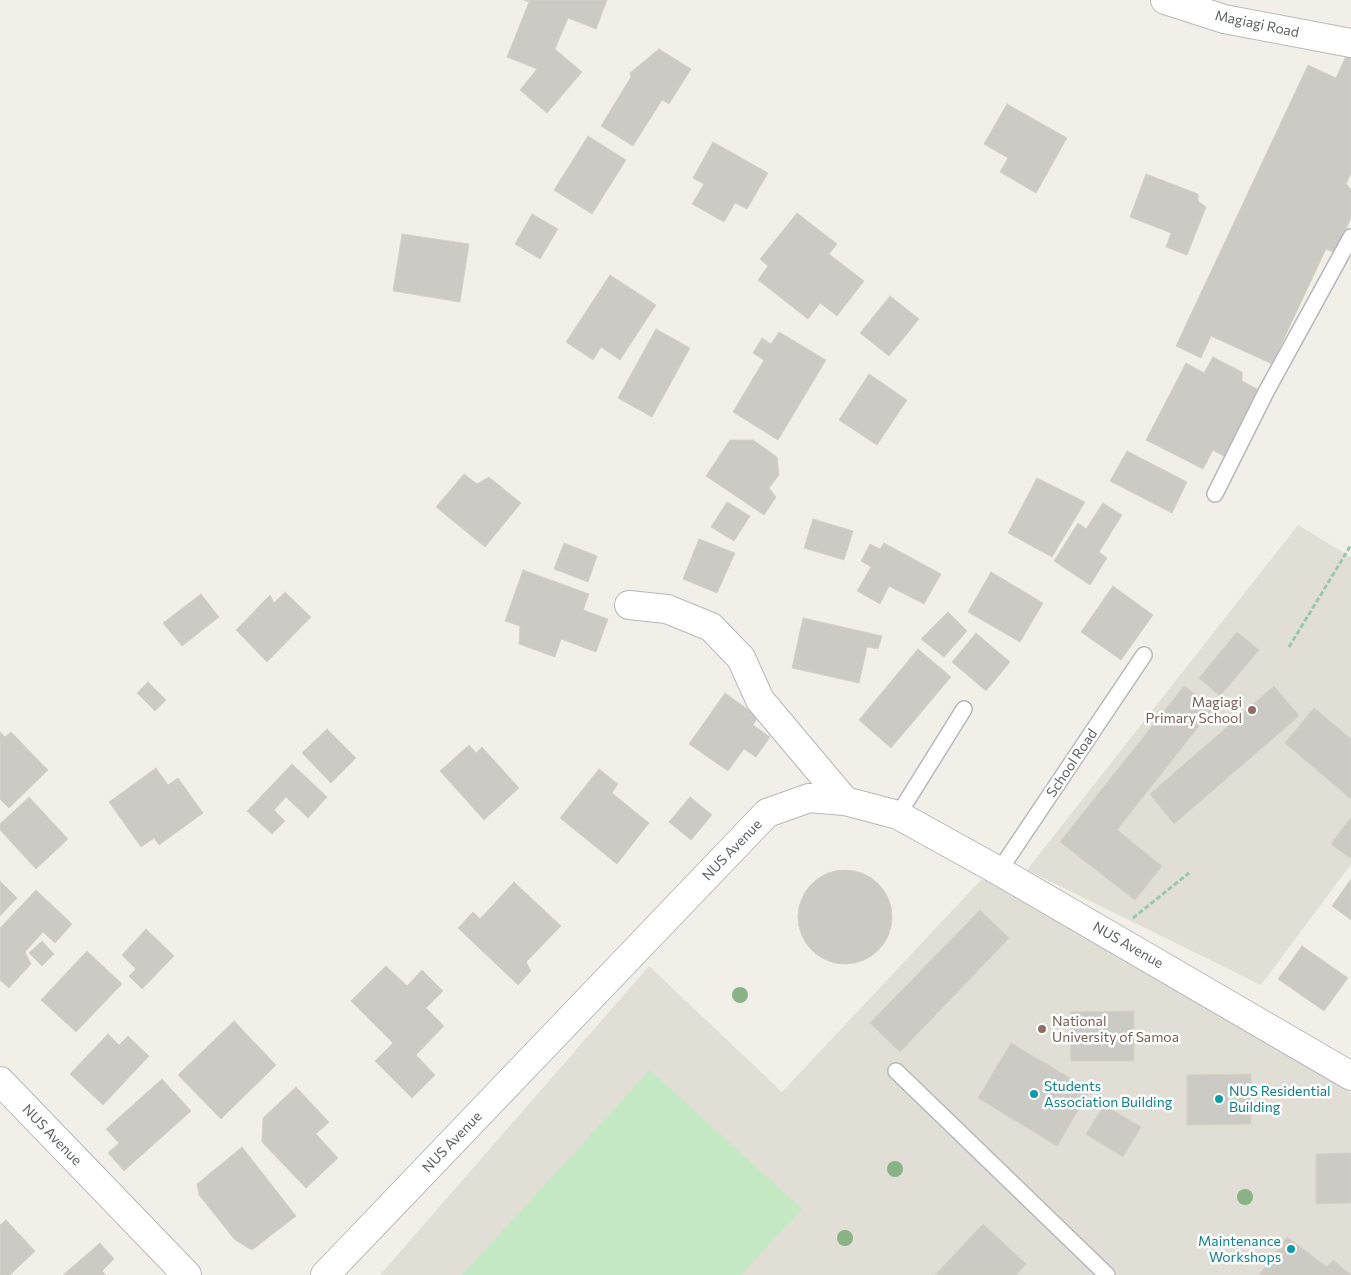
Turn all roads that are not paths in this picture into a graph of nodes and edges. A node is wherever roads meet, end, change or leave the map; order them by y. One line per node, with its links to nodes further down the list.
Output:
1 (1164, 0): 2 (street, Magiagi Road)
2 (1351, 44)
3 (1351, 237): 4 (lane)
4 (1214, 494)
5 (629, 605): 8 (street)
6 (1144, 655): 10 (lane, School Road)
7 (964, 709): 9 (lane)
8 (845, 801): 9 (street, NUS Avenue); 15 (street, NUS Avenue)
9 (898, 816): 10 (street, NUS Avenue)
10 (999, 871): 12 (street, NUS Avenue)
11 (896, 1071): 16 (lane)
12 (1351, 1076)
13 (0, 1081): 14 (street, NUS Avenue)
14 (187, 1275)
15 (325, 1275)
16 (1107, 1275)

